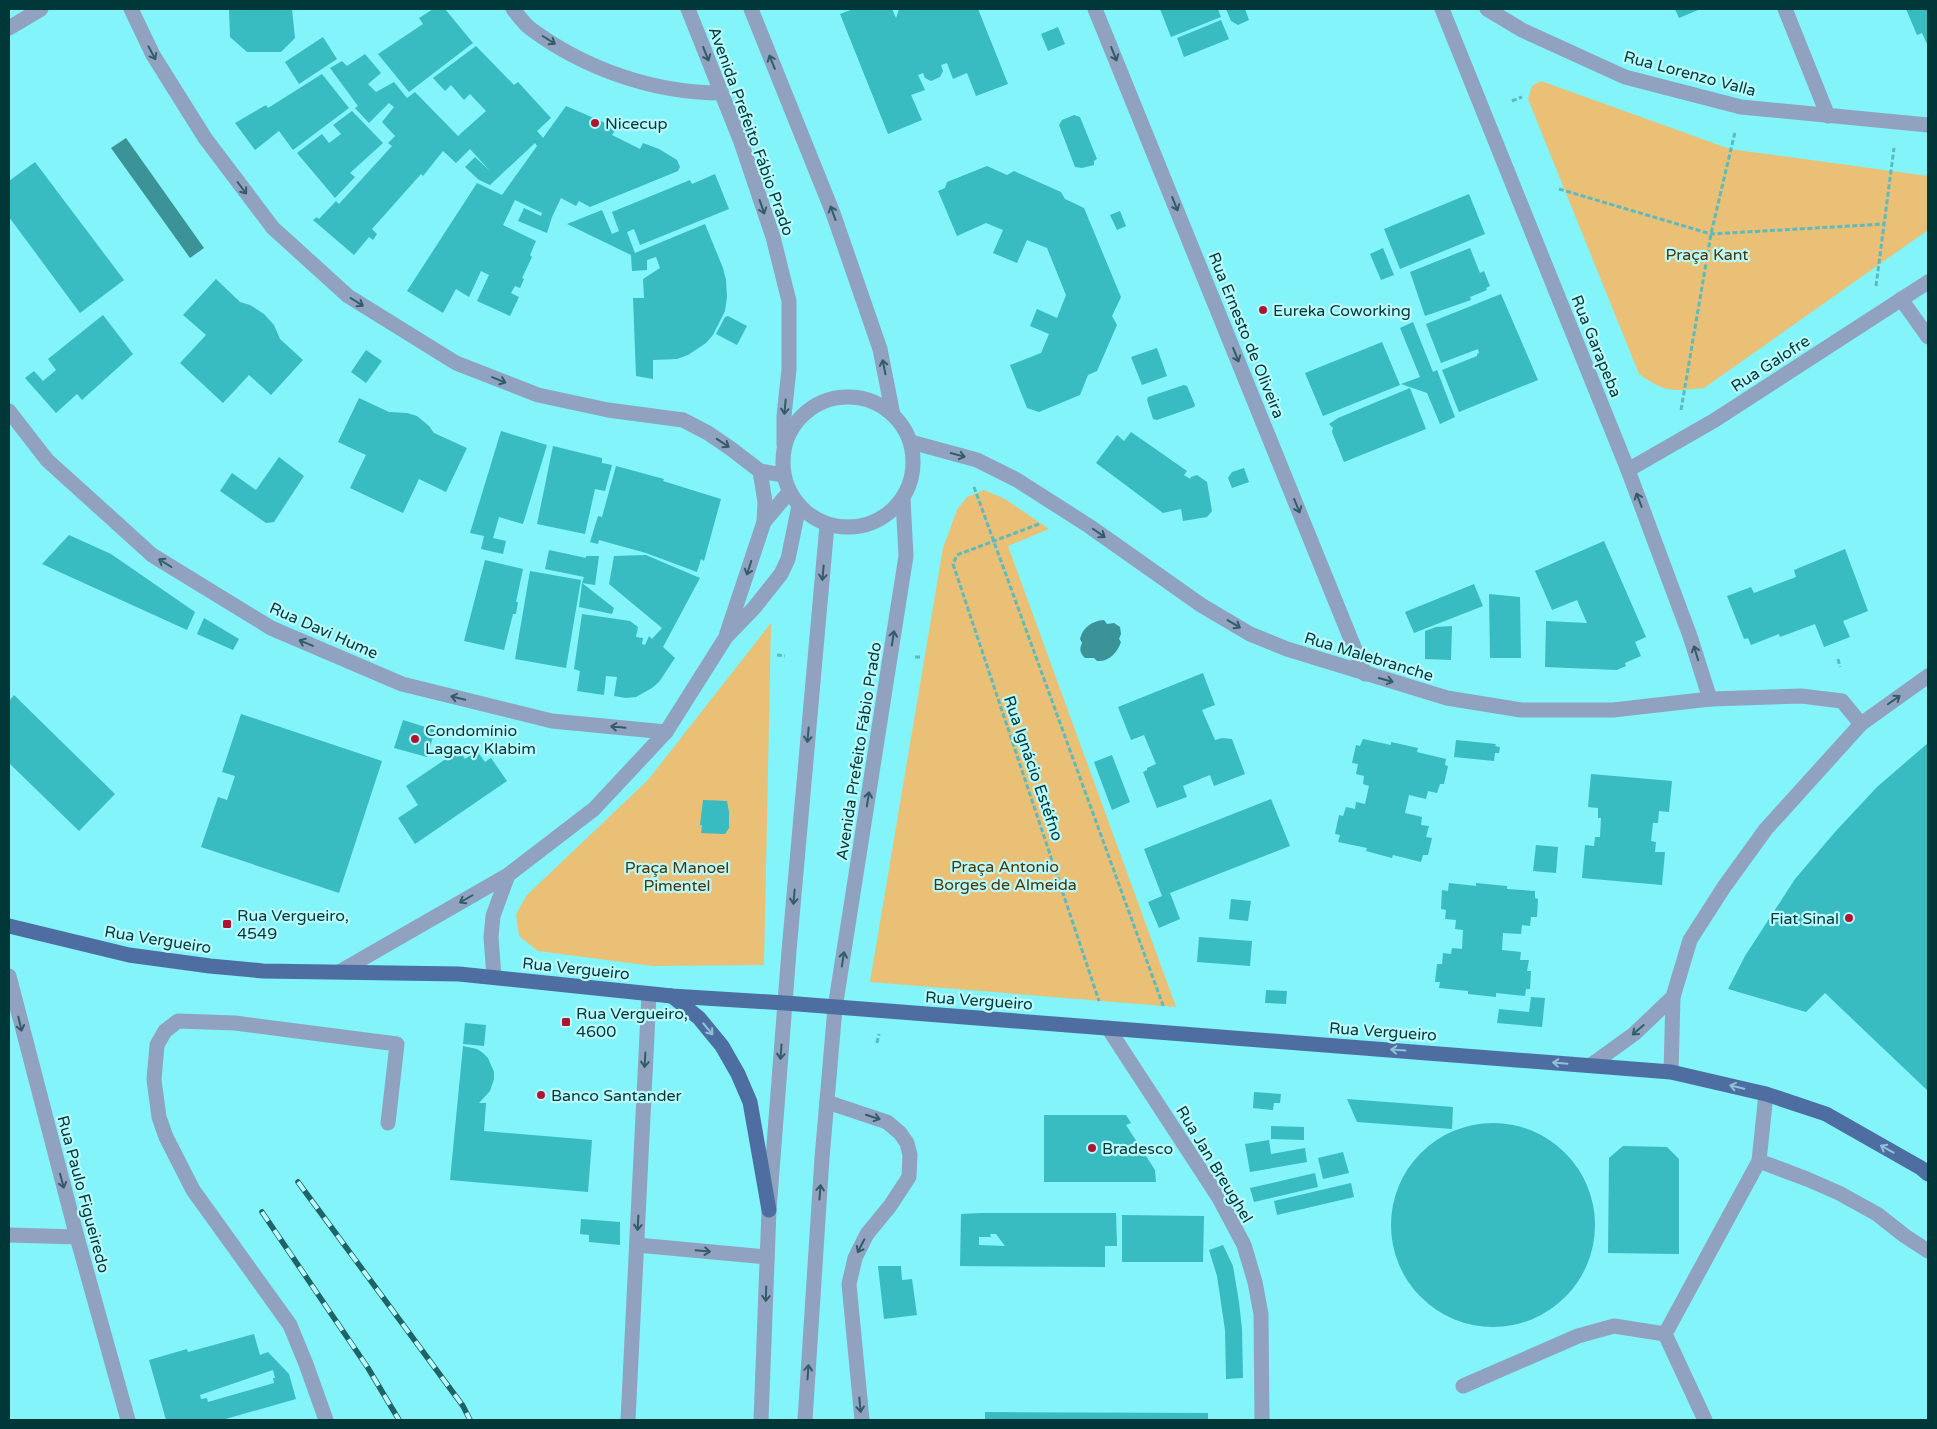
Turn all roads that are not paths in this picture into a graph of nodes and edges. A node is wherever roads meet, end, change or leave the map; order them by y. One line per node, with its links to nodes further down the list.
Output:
1 (41, 9): 10 (street)
2 (131, 9): 22 (street, one-way to 22)
3 (513, 9): 11 (street, one-way to 11)
4 (688, 9): 11 (street, Avenida Prefeito Fábio Prado, one-way to 11)
5 (751, 9): 18 (street, one-way to 5)
6 (1095, 9): 30 (street, Rua Ernesto de Oliveira, one-way to 30)
7 (1442, 9): 21 (street, Rua Garapeba)
8 (1487, 9): 12 (street, Rua Lorenzo Valla)
9 (1785, 9): 12 (street)
10 (9, 28)
11 (721, 92): 20 (street, Avenida Prefeito Fábio Prado, one-way to 20)
12 (1828, 116): 13 (street, Rua Lorenzo Valla)
13 (1928, 125)
14 (1928, 282): 15 (street, Rua Galofre)
15 (1901, 299): 16 (street); 21 (street, Rua Galofre)
16 (1928, 337)
17 (9, 411): 34 (street, Rua Davi Hume, one-way to 17)
18 (893, 415): 19 (street); 20 (street)
19 (911, 442): 25 (street); 30 (street, Rua Malebranche, one-way to 30)
20 (784, 445): 23 (street)
21 (1628, 470): 32 (street, Rua Garapeba, one-way to 21)
22 (760, 472): 23 (street); 27 (street)
23 (783, 475): 24 (street)
24 (789, 492): 26 (street); 27 (street)
25 (903, 499): 28 (street); 44 (street, Avenida Prefeito Fábio Prado, one-way to 25)
26 (798, 506): 28 (street); 29 (street)
27 (764, 522): 29 (street, one-way to 29)
28 (827, 525): 43 (street, one-way to 43)
29 (726, 636): 34 (street)
30 (1365, 674): 32 (street, Rua Malebranche, one-way to 32)
31 (1928, 676): 33 (street, one-way to 31)
32 (1710, 699): 33 (street, Rua Malebranche)
33 (1861, 724): 42 (street)
34 (666, 732): 35 (street)
35 (508, 874): 37 (street, one-way to 37); 39 (street)
36 (9, 926): 37 (main road, Rua Vergueiro)
37 (341, 971): 39 (main road, Rua Vergueiro)
38 (9, 976): 55 (street, Rua Paulo Figueiredo, one-way to 55)
39 (494, 977): 40 (main road, Rua Vergueiro)
40 (649, 994): 41 (main road, Rua Vergueiro); 56 (street, one-way to 56)
41 (672, 996): 43 (main road, Rua Vergueiro); 53 (main road, one-way to 53)
42 (1673, 997): 46 (street, one-way to 46); 47 (street)
43 (785, 1003): 44 (main road, Rua Vergueiro); 53 (street, one-way to 53)
44 (835, 1008): 45 (main road, Rua Vergueiro); 49 (street, Avenida Prefeito Fábio Prado)
45 (1108, 1028): 46 (main road, Rua Vergueiro, one-way to 45); 67 (street, Rua Jan Breughel)
46 (1591, 1066): 47 (main road, Rua Vergueiro)
47 (1671, 1072): 48 (main road, Rua Vergueiro, one-way to 47)
48 (1766, 1094): 51 (street); 52 (main road, Rua Vergueiro, one-way to 48)
49 (827, 1102): 65 (street, Avenida Prefeito Fábio Prado, one-way to 49); 66 (street, one-way to 66)
50 (388, 1123): 62 (street)
51 (1759, 1161): 57 (street); 59 (street)
52 (1928, 1174)
53 (769, 1210): 58 (street)
54 (9, 1235): 55 (street)
55 (77, 1237): 61 (street, Rua Paulo Figueiredo)
56 (637, 1245): 58 (street, one-way to 58); 63 (street)
57 (1928, 1251)
58 (767, 1256): 64 (street, one-way to 64)
59 (1665, 1334): 60 (street); 68 (street)
60 (1463, 1386)
61 (128, 1420)
62 (326, 1420)
63 (628, 1420)
64 (760, 1420)
65 (805, 1420)
66 (862, 1420)
67 (1262, 1420)
68 (1705, 1420)

